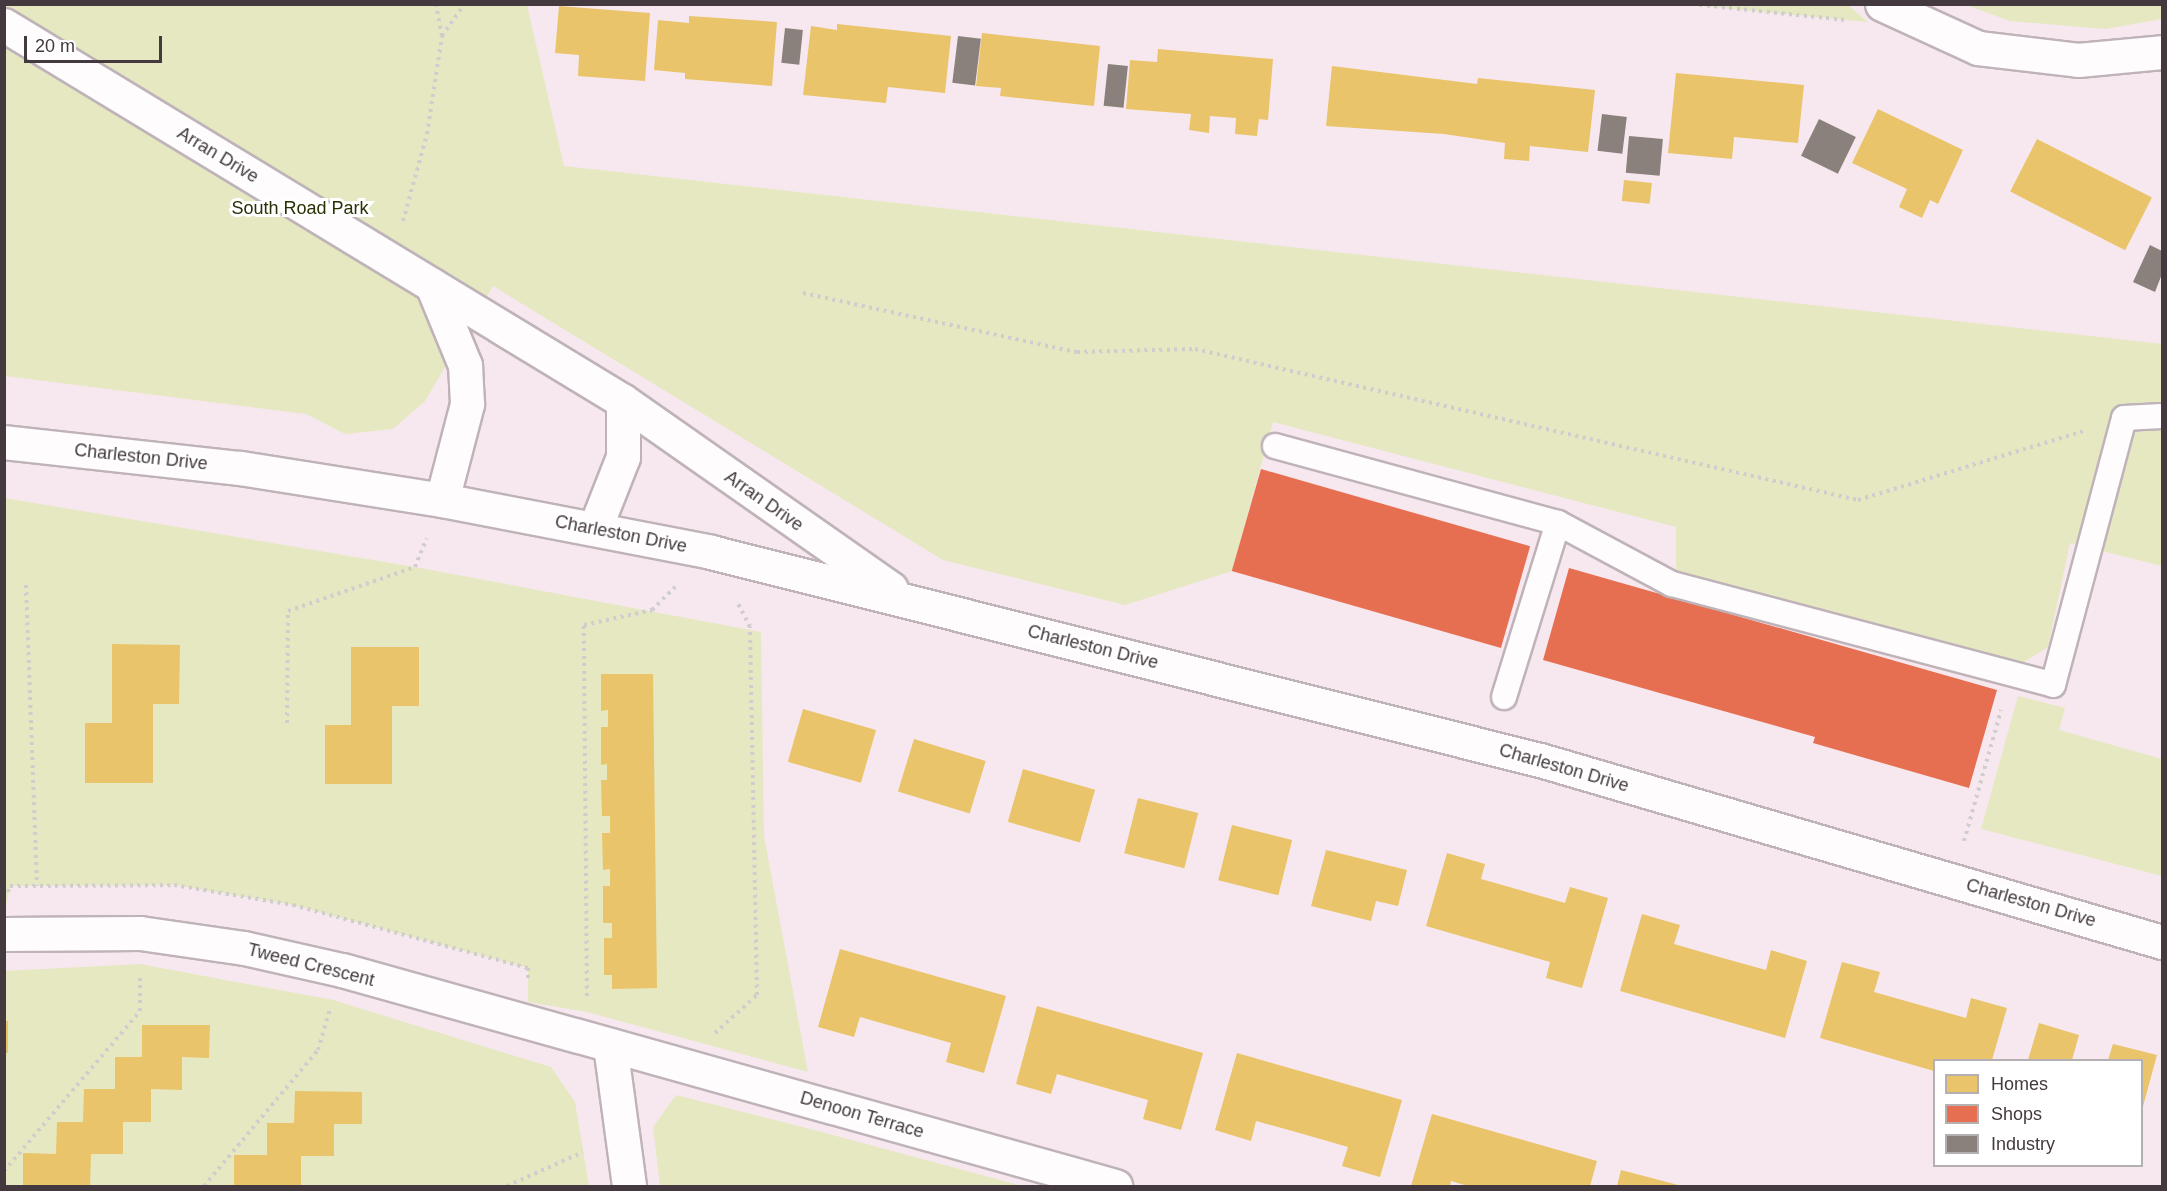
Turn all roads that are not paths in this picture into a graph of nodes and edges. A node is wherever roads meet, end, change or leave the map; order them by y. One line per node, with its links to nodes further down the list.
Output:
1 (1883, 6): 3 (street)
2 (4, 25): 4 (street, Arran Drive)
3 (2163, 52)
4 (432, 285): 5 (street, Arran Drive); 9 (street)
5 (623, 402): 11 (street); 12 (street, Arran Drive)
6 (2163, 416): 10 (lane)
7 (4, 442): 9 (street, Charleston Drive)
8 (1275, 446): 10 (lane)
9 (442, 500): 11 (street, Charleston Drive)
10 (1558, 523): 13 (lane)
11 (596, 528): 12 (street, Charleston Drive)
12 (906, 600): 15 (street, Charleston Drive)
13 (1504, 697)
14 (4, 934): 16 (street, Tweed Crescent)
15 (2163, 942)
16 (609, 1046): 17 (street); 18 (street, Denoon Terrace)
17 (629, 1186)
18 (1115, 1186)

